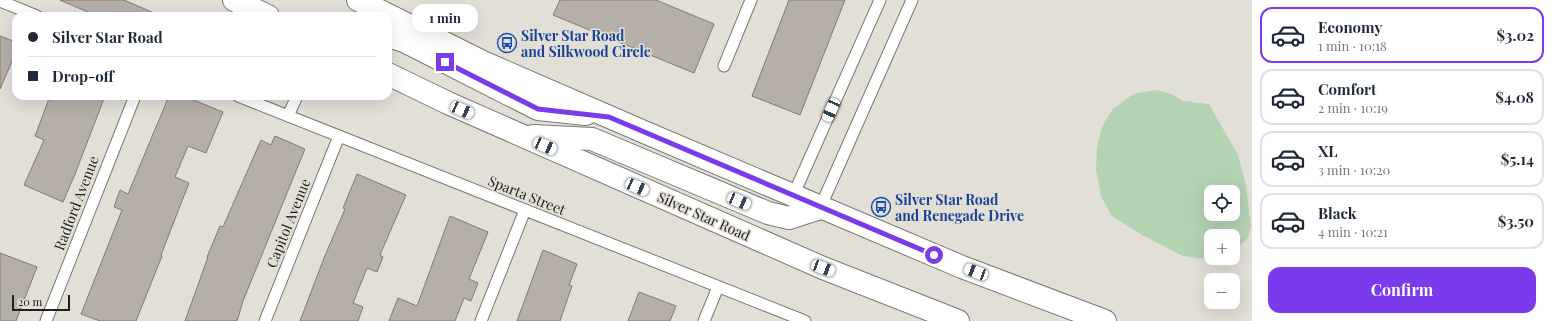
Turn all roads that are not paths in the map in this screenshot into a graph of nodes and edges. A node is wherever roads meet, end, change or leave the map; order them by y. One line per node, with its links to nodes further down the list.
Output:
1 (234, 0): 8 (main road)
2 (358, 0): 9 (main road)
3 (751, 0): 12 (lane)
4 (880, 0): 21 (lane)
5 (912, 0): 22 (lane)
6 (0, 1): 7 (lane)
7 (26, 12)
8 (260, 12)
9 (382, 12)
10 (392, 17): 18 (main road)
11 (392, 37): 18 (main road)
12 (724, 66)
13 (392, 76): 19 (main road, Silver Star Road)
14 (133, 100): 25 (lane, Radford Avenue)
15 (248, 100): 17 (lane, Sparta Street)
16 (295, 100): 17 (lane)
17 (288, 116): 20 (lane, Sparta Street)
18 (609, 117): 21 (main road)
19 (519, 135): 22 (main road); 30 (main road, Silver Star Road)
20 (339, 136): 23 (lane, Sparta Street); 26 (lane, Capitol Avenue)
21 (793, 196): 22 (main road)
22 (820, 208): 31 (main road)
23 (525, 210): 24 (lane, Sparta Street); 27 (lane)
24 (718, 287): 28 (lane); 29 (lane, Sparta Street)
25 (46, 321)
26 (265, 321)
27 (481, 321)
28 (704, 321)
29 (805, 321)
30 (958, 321)
31 (1105, 321)

